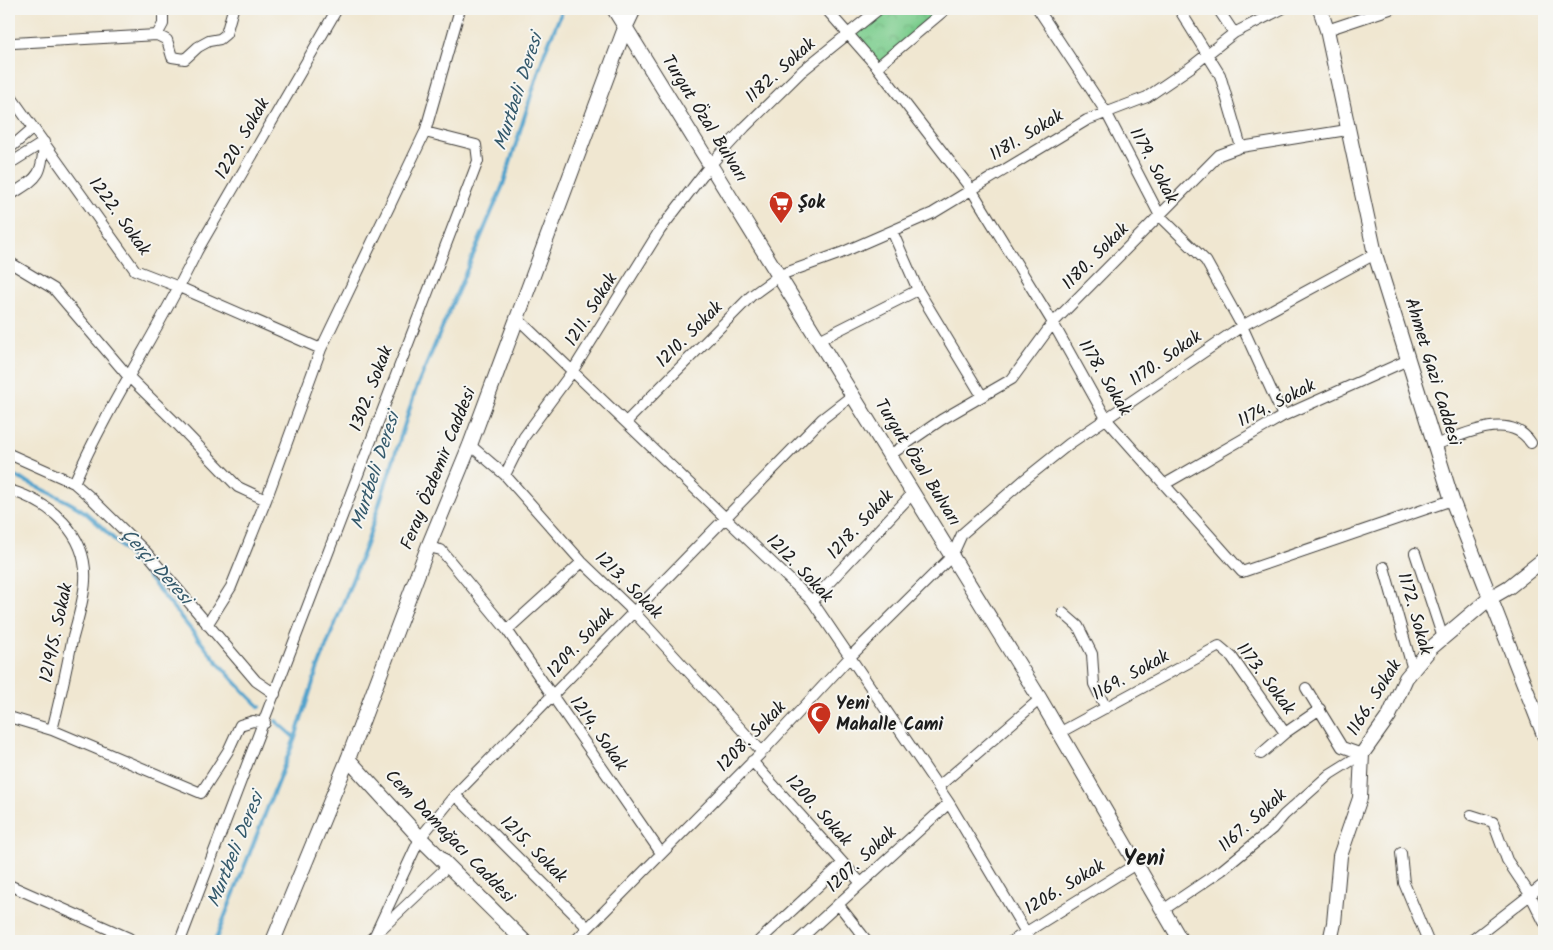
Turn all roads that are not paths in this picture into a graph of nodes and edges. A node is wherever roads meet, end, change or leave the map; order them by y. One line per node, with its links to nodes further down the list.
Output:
1 (162, 9): 20 (street)
2 (233, 9): 20 (street)
3 (337, 9): 41 (street, 1220. Sokak)
4 (460, 9): 28 (street)
5 (614, 9): 16 (street, Turgut Özal Bulvarı)
6 (634, 9): 16 (street, Feray Özdemir Caddesi)
7 (826, 9): 18 (street, 1178. Sokak)
8 (879, 9): 18 (street, 1182. Sokak)
9 (946, 9): 23 (street)
10 (1038, 9): 25 (street, 1179. Sokak)
11 (1179, 9): 22 (street)
12 (1218, 9): 19 (street)
13 (1282, 9): 19 (street, 1181. Sokak)
14 (1320, 9): 17 (street, Ahmet Gazi Caddesi)
15 (1390, 9): 17 (street)
16 (625, 28): 33 (street, Turgut Özal Bulvarı); 43 (street, Feray Özdemir Caddesi)
17 (1328, 30): 27 (street, Ahmet Gazi Caddesi)
18 (849, 33): 23 (street, 1178. Sokak); 33 (street, 1182. Sokak)
19 (1234, 33): 22 (street, 1181. Sokak)
20 (157, 35): 21 (street)
21 (13, 43)
22 (1206, 54): 25 (street, 1181. Sokak); 30 (street)
23 (877, 67): 34 (street, 1178. Sokak)
24 (9, 94): 26 (street, 1222. Sokak)
25 (1106, 112): 34 (street, 1181. Sokak); 36 (street, 1179. Sokak)
26 (32, 129): 29 (street, 1222. Sokak); 31 (street)
27 (1347, 130): 30 (street, 1180. Sokak); 38 (street, Ahmet Gazi Caddesi)
28 (426, 132): 47 (street); 86 (street, 1302. Sokak)
29 (44, 142): 32 (street); 35 (street); 41 (street, 1222. Sokak)
30 (1241, 147): 36 (street, 1180. Sokak)
31 (9, 149)
32 (9, 164)
33 (711, 164): 40 (street, Turgut Özal Bulvarı); 49 (street, 1211. Sokak)
34 (971, 189): 37 (street, 1181. Sokak); 44 (street, 1178. Sokak)
35 (9, 196)
36 (1160, 216): 44 (street, 1180. Sokak); 45 (street, 1179. Sokak)
37 (892, 231): 40 (street, 1181. Sokak); 42 (street)
38 (1375, 254): 45 (street, 1170. Sokak); 48 (street, Ahmet Gazi Caddesi)
39 (9, 262): 50 (street)
40 (780, 276): 46 (street, Turgut Özal Bulvarı); 55 (street, 1210. Sokak)
41 (179, 287): 47 (street, 1222. Sokak); 50 (street, 1220. Sokak)
42 (918, 290): 46 (street); 52 (street)
43 (517, 318): 49 (street, 1212. Sokak); 57 (street, Feray Özdemir Caddesi)
44 (1052, 323): 52 (street, 1180. Sokak); 54 (street, 1178. Sokak)
45 (1242, 326): 53 (street, 1179. Sokak); 54 (street, 1170. Sokak)
46 (819, 340): 51 (street, Turgut Özal Bulvarı)
47 (321, 349): 66 (street)
48 (1408, 360): 53 (street, 1174. Sokak); 58 (street, Ahmet Gazi Caddesi)
49 (572, 372): 55 (street, 1212. Sokak); 61 (street, 1211. Sokak)
50 (128, 376): 62 (street, 1220. Sokak); 66 (street)
51 (853, 395): 60 (street, Turgut Özal Bulvarı); 68 (street, 1209. Sokak)
52 (982, 396): 60 (street, 1180. Sokak)
53 (1282, 416): 63 (street, 1174. Sokak)
54 (1107, 420): 63 (street, 1178. Sokak); 71 (street, 1170. Sokak)
55 (627, 422): 68 (street, 1212. Sokak)
56 (1531, 443): 58 (street)
57 (470, 445): 61 (street, 1213. Sokak); 69 (street, Feray Özdemir Caddesi)
58 (1435, 445): 67 (street, Ahmet Gazi Caddesi)
59 (9, 454): 62 (street)
60 (890, 455): 65 (street, Turgut Özal Bulvarı)
61 (506, 475): 73 (street, 1213. Sokak)
62 (74, 483): 79 (street)
63 (1165, 484): 67 (street, 1178. Sokak)
64 (9, 490): 94 (street, 1219/5. Sokak)
65 (913, 493): 71 (street, Turgut Özal Bulvarı); 76 (street, 1218. Sokak)
66 (266, 500): 79 (street)
67 (1452, 500): 75 (street, Ahmet Gazi Caddesi)
68 (725, 518): 76 (street, 1212. Sokak); 77 (street, 1209. Sokak)
69 (428, 547): 80 (street, 1214. Sokak); 100 (street, Feray Özdemir Caddesi)
70 (1415, 553): 81 (street)
71 (952, 556): 83 (street, 1208. Sokak); 88 (street, Turgut Özal Bulvarı)
72 (1544, 559): 75 (street, 1166. Sokak)
73 (582, 562): 77 (street, 1213. Sokak); 80 (street)
74 (1384, 567): 84 (street, 1172. Sokak)
75 (1490, 598): 81 (street, 1166. Sokak); 93 (street, Ahmet Gazi Caddesi)
76 (812, 601): 83 (street, 1212. Sokak)
77 (633, 612): 87 (street, 1209. Sokak); 97 (street, 1213. Sokak)
78 (1063, 613): 89 (street)
79 (207, 625): 86 (street)
80 (507, 630): 87 (street, 1214. Sokak)
81 (1443, 638): 84 (street, 1166. Sokak)
82 (1219, 646): 89 (street, 1169. Sokak); 96 (street, 1173. Sokak)
83 (850, 657): 97 (street, 1208. Sokak); 102 (street, 1212. Sokak)
84 (1413, 670): 99 (street, 1166. Sokak)
85 (1306, 688): 90 (street)
86 (275, 694): 92 (street)
87 (552, 697): 103 (street, 1209. Sokak); 107 (street, 1214. Sokak)
88 (1040, 699): 95 (street, Turgut Özal Bulvarı); 102 (street)
89 (1106, 708): 95 (street, 1169. Sokak)
90 (1320, 710): 96 (street); 99 (street)
91 (9, 717): 94 (street)
92 (265, 723): 94 (street); 123 (street)
93 (1543, 727)
94 (52, 730)
95 (1059, 733): 110 (street, Turgut Özal Bulvarı)
96 (1285, 733): 98 (street)
97 (762, 752): 101 (street, 1208. Sokak)
98 (1261, 754)
99 (1362, 754): 117 (street, 1167. Sokak); 133 (street, 1166. Sokak)
100 (348, 759): 106 (street, Cem Damağacı Caddesi); 124 (street, Feray Özdemir Caddesi)
101 (752, 762): 107 (street, 1208. Sokak); 109 (street, 1200. Sokak)
102 (938, 787): 104 (street, 1212. Sokak)
103 (455, 795): 106 (street, 1209. Sokak); 119 (street, 1215. Sokak)
104 (949, 803): 112 (street, 1207. Sokak); 120 (street, 1212. Sokak)
105 (1470, 815): 115 (street)
106 (420, 838): 111 (street, Cem Damağacı Caddesi); 122 (street, 1209. Sokak)
107 (661, 853): 119 (street, 1208. Sokak)
108 (1401, 853): 134 (street)
109 (843, 863): 112 (street, 1200. Sokak); 127 (street, 1207. Sokak)
110 (1136, 864): 117 (street, Turgut Özal Bulvarı); 120 (street, 1206. Sokak)
111 (449, 866): 122 (street); 125 (street, Cem Damağacı Caddesi)
112 (860, 882): 116 (street, 1207. Sokak)
113 (1544, 884): 115 (street)
114 (9, 885): 121 (street)
115 (1531, 896): 118 (street); 135 (street)
116 (838, 904): 128 (street, 1207. Sokak); 129 (street)
117 (1163, 910): 132 (street, Turgut Özal Bulvarı)
118 (1544, 922)
119 (588, 928): 126 (street, 1208. Sokak)
120 (1025, 931): 130 (street, 1206. Sokak); 131 (street, 1212. Sokak)
121 (129, 938)
122 (372, 938)
123 (180, 941)
124 (273, 941)
125 (524, 941)
126 (576, 941)
127 (759, 941)
128 (798, 941)
129 (867, 941)
130 (1012, 941)
131 (1031, 941)
132 (1181, 941)
133 (1330, 941)
134 (1428, 941)
135 (1471, 941)

